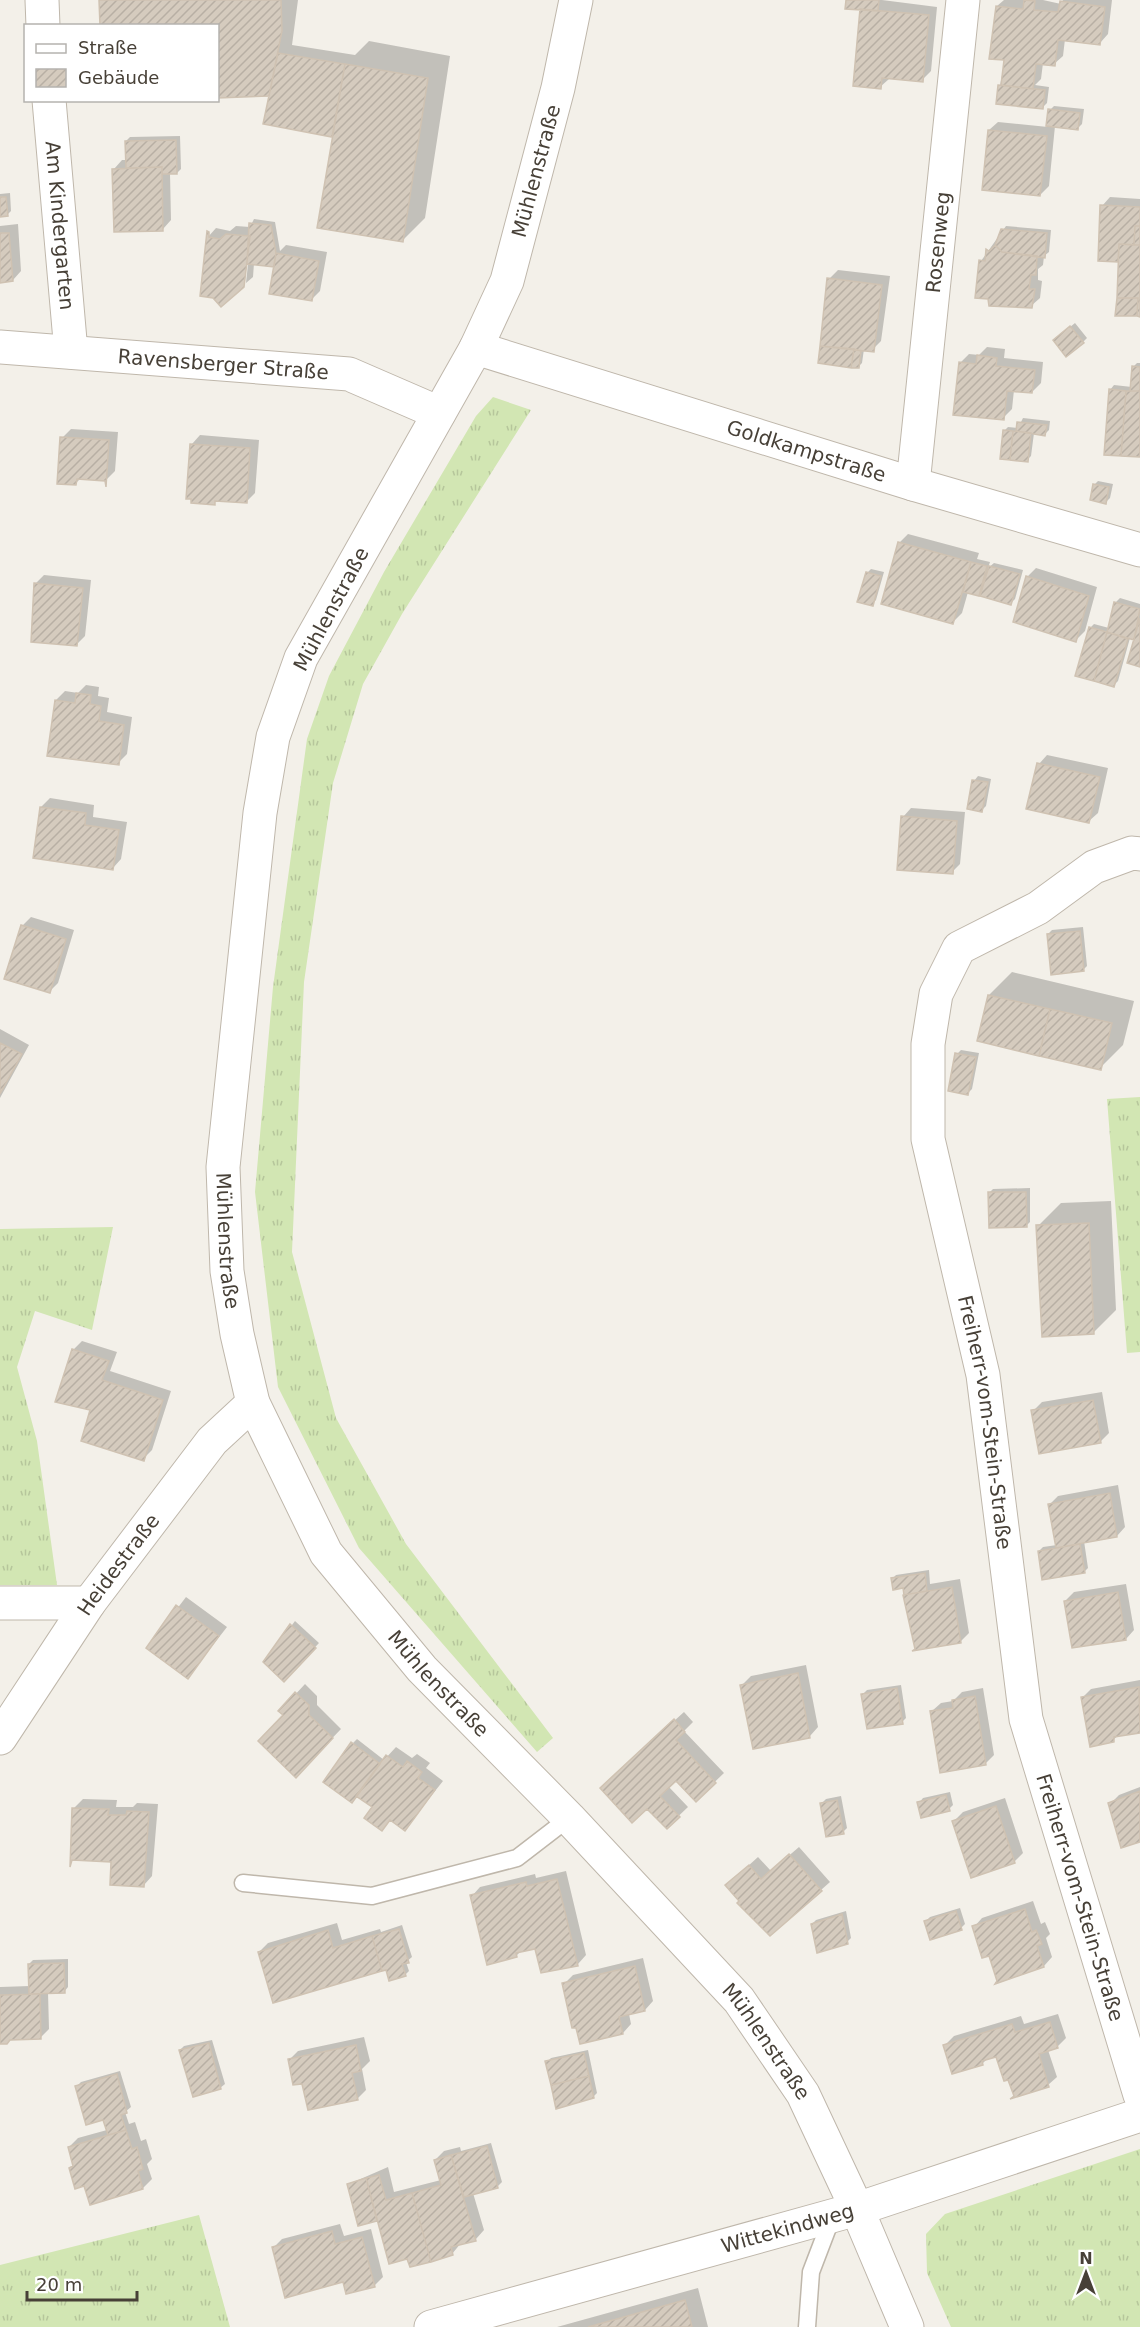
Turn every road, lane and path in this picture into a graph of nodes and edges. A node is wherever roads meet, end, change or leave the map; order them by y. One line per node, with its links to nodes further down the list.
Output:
1 (42, 0): 4 (street)
2 (576, 0): 7 (street, Mühlenstraße)
3 (963, 0): 10 (street, Rosenweg)
4 (43, 24)
5 (49, 102): 8 (street, Am Kindergarten)
6 (0, 347): 8 (street, Ravensberger Straße)
7 (476, 348): 9 (street, Mühlenstraße); 10 (street, Goldkampstraße)
8 (71, 352): 9 (street, Ravensberger Straße)
9 (439, 412): 13 (street, Mühlenstraße)
10 (913, 484): 11 (street, Goldkampstraße)
11 (1140, 550)
12 (1140, 854): 19 (street, Freiherr-vom-Stein-Straße)
13 (253, 1403): 15 (street, Heidestraße); 17 (street, Mühlenstraße)
14 (0, 1603): 15 (street)
15 (89, 1603): 16 (street, Heidestraße)
16 (0, 1738)
17 (569, 1818): 18 (lane); 21 (street, Mühlenstraße)
18 (243, 1883)
19 (1140, 2095)
20 (1140, 2115): 21 (street, Wittekindweg)
21 (845, 2213): 22 (street, Wittekindweg); 23 (lane); 24 (street, Mühlenstraße)
22 (431, 2327)
23 (807, 2327)
24 (908, 2327)

